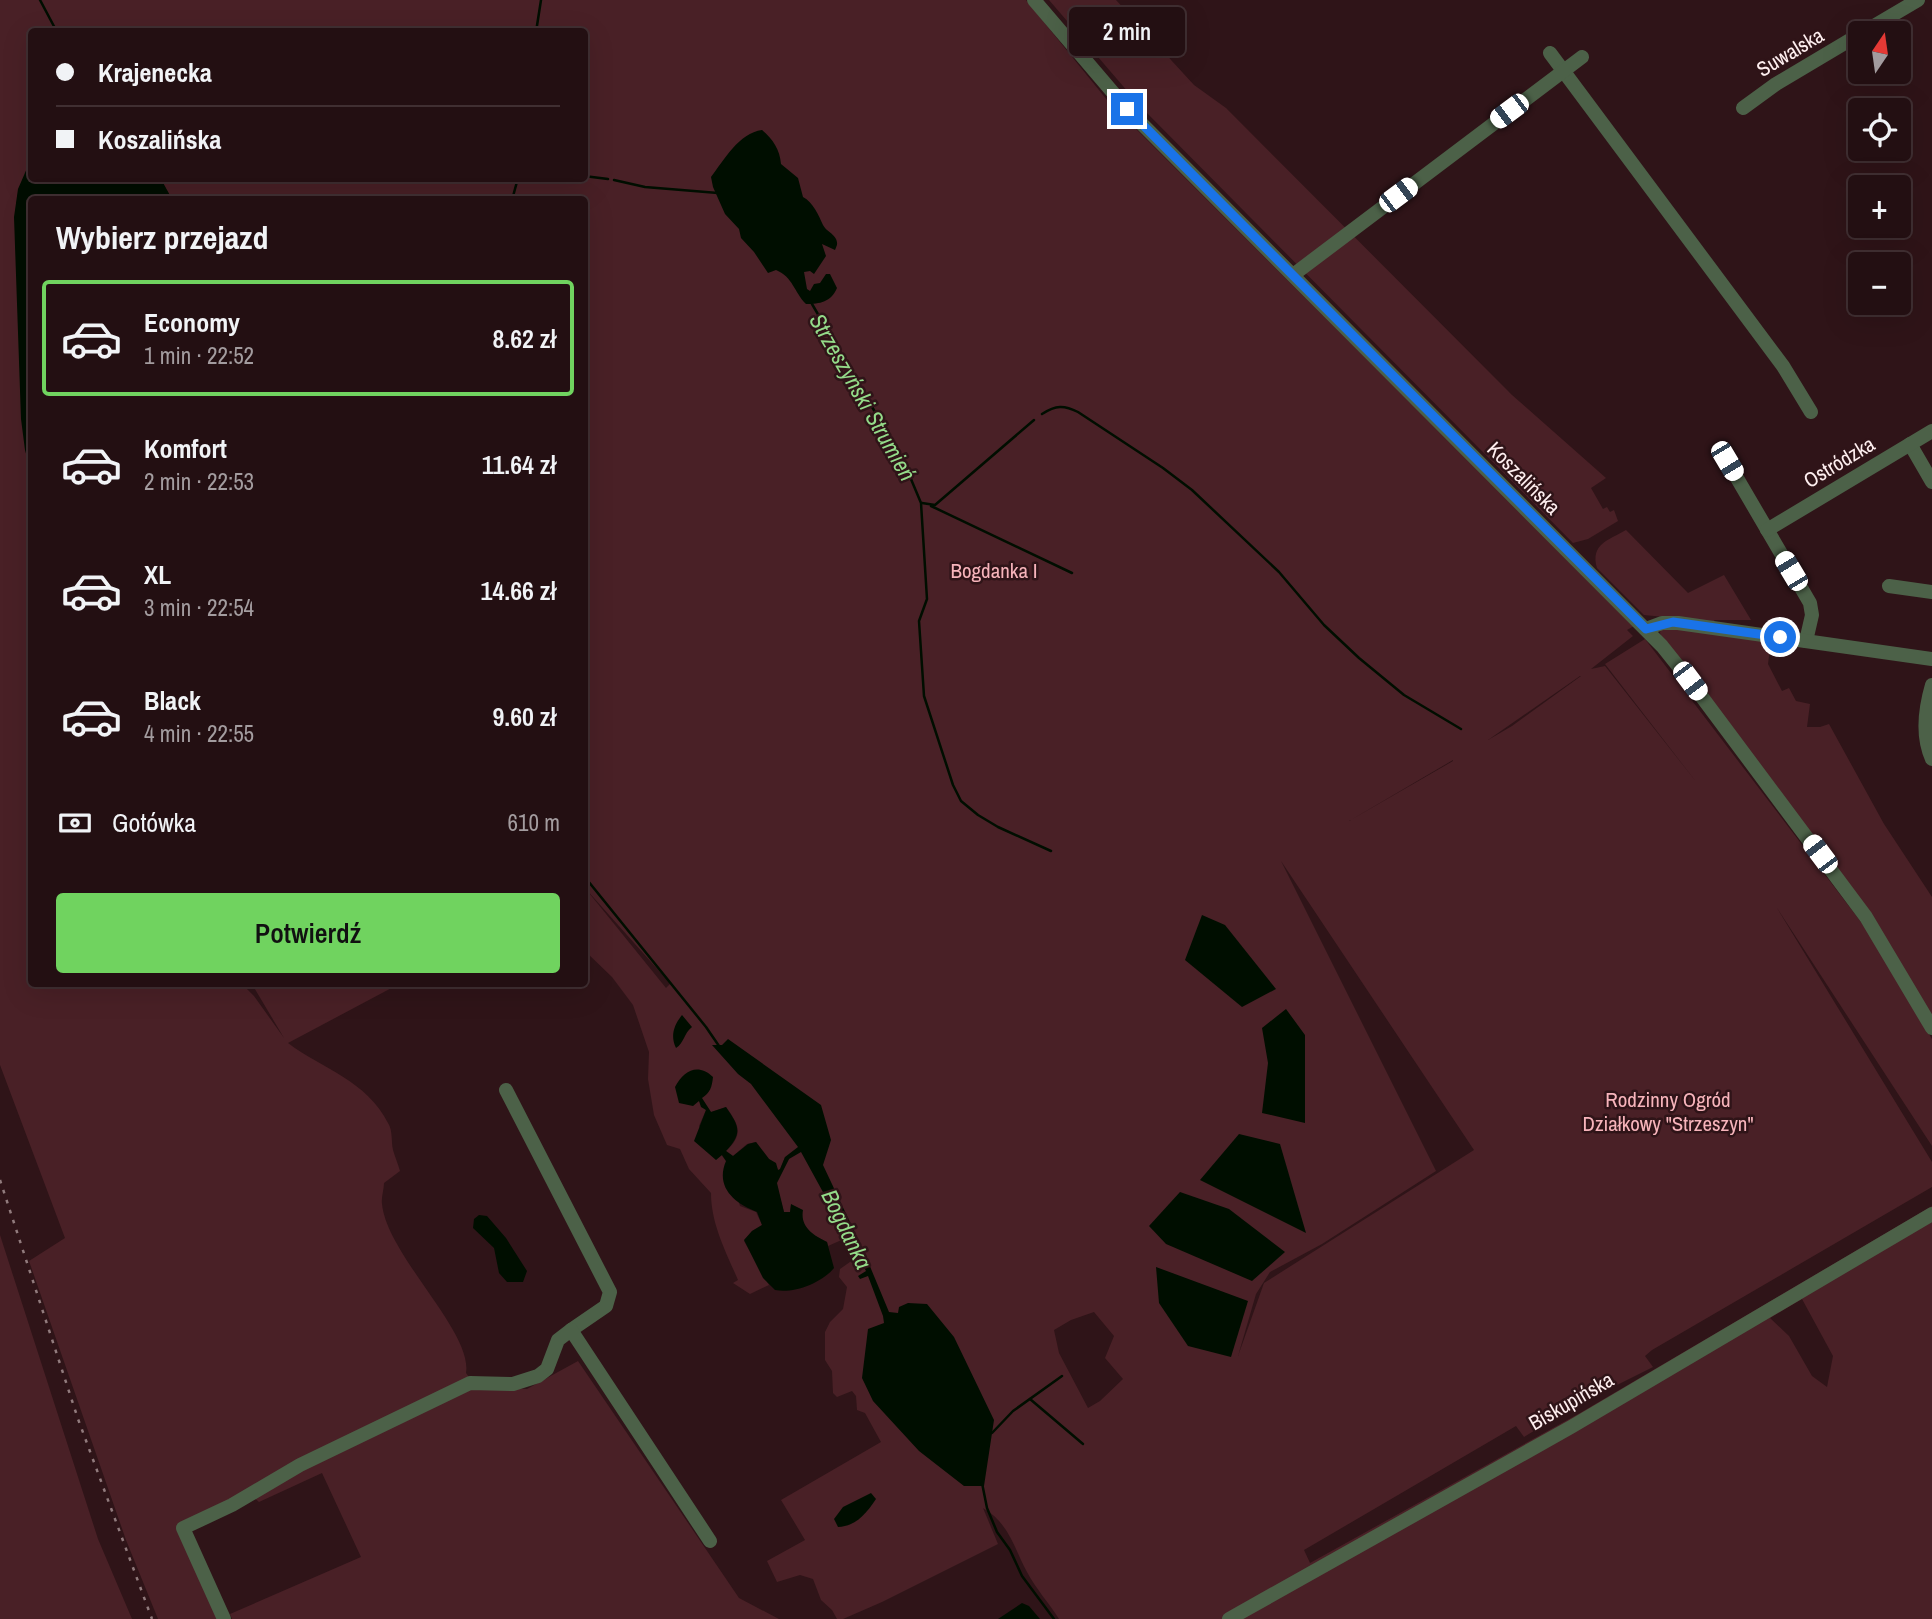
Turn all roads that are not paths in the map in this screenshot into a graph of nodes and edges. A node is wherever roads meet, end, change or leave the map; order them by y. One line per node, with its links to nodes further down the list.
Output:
1 (1034, 0): 9 (street, Koszalińska)
2 (1918, 0): 3 (street, Suwalska)
3 (1883, 21)
4 (1848, 42): 8 (street, Suwalska)
5 (1550, 53): 7 (street)
6 (1582, 57): 7 (street)
7 (1563, 70): 9 (street); 10 (street)
8 (1743, 108)
9 (1293, 275): 18 (street, Koszalińska)
10 (1811, 412)
11 (1932, 431): 12 (street, Ostródzka)
12 (1909, 444): 14 (street); 15 (street, Ostródzka)
13 (1727, 461): 15 (street)
14 (1932, 482)
15 (1767, 530): 19 (street)
16 (1889, 586): 17 (street)
17 (1932, 592)
18 (1646, 629): 19 (street); 23 (street, Koszalińska)
19 (1806, 641): 20 (street)
20 (1932, 659)
21 (1932, 685): 22 (street)
22 (1932, 759)
23 (1932, 1028)
24 (506, 1090): 26 (street)
25 (1932, 1214): 29 (street, Biskupińska)
26 (571, 1329): 27 (street); 28 (street)
27 (710, 1541)
28 (224, 1619)
29 (1229, 1619)

